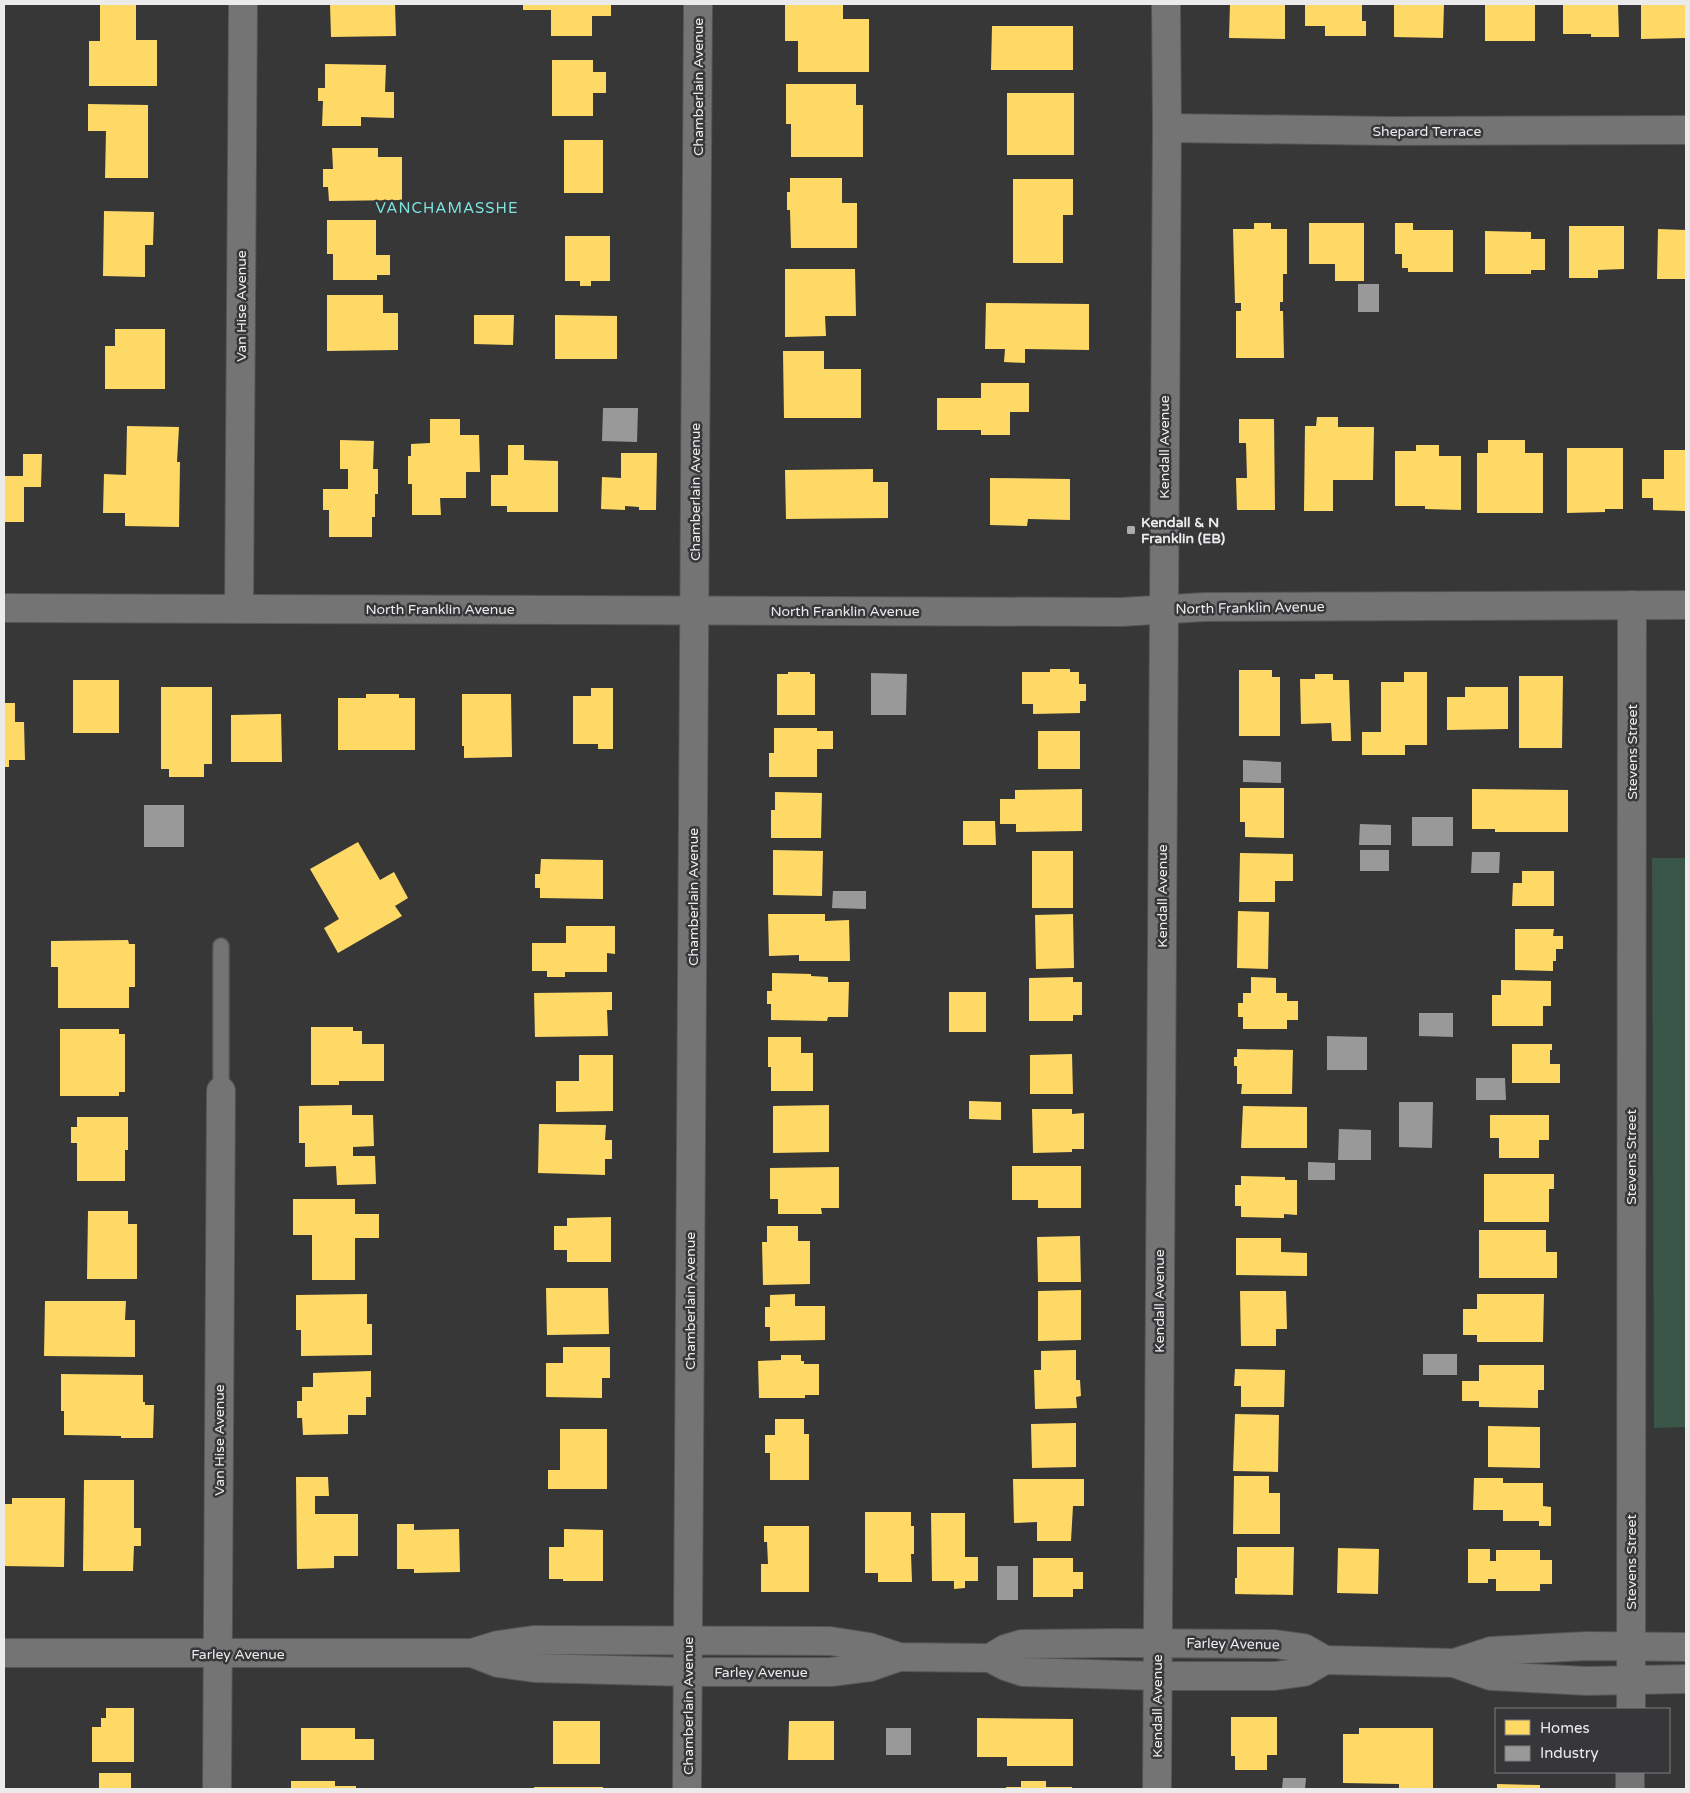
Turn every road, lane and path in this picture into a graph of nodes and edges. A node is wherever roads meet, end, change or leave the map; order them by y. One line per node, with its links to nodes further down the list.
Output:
1 (243, 4): 9 (street, Van Hise Avenue)
2 (698, 4): 11 (street, Chamberlain Avenue)
3 (1166, 4): 4 (street, Kendall Avenue)
4 (1167, 128): 5 (street, Shepard Terrace); 10 (street, Kendall Avenue)
5 (1686, 130)
6 (1632, 605): 7 (street, North Franklin Avenue); 10 (street, North Franklin Avenue); 16 (street, Stevens Street)
7 (1686, 605)
8 (4, 608): 9 (street, North Franklin Avenue)
9 (239, 609): 11 (street, North Franklin Avenue)
10 (1164, 609): 11 (street, North Franklin Avenue); 15 (street, Kendall Avenue)
11 (695, 610): 14 (street, Chamberlain Avenue)
12 (221, 946): 13 (lane)
13 (221, 1091): 19 (street, Van Hise Avenue)
14 (688, 1640): 20 (street, Farley Avenue); 21 (street, Farley Avenue); 25 (street, Chamberlain Avenue)
15 (1157, 1643): 22 (street, Farley Avenue); 23 (street, Farley Avenue); 26 (street, Kendall Avenue)
16 (1630, 1646): 17 (street, Farley Avenue); 24 (street, Farley Avenue); 28 (street, Stevens Street)
17 (1686, 1646)
18 (4, 1653): 19 (street, Farley Avenue)
19 (218, 1654): 20 (street, Farley Avenue); 31 (street, Van Hise Avenue)
20 (472, 1654): 25 (street, Farley Avenue)
21 (899, 1657): 22 (street, Farley Avenue); 25 (street, Farley Avenue)
22 (990, 1658): 26 (street, Farley Avenue)
23 (1325, 1660): 24 (street, Farley Avenue); 26 (street, Farley Avenue)
24 (1454, 1663): 28 (street, Farley Avenue)
25 (688, 1672): 32 (street, Chamberlain Avenue)
26 (1157, 1676): 33 (street, Kendall Avenue)
27 (1686, 1679): 28 (street, Farley Avenue)
28 (1630, 1680): 29 (street, Stevens Street)
29 (1631, 1708)
30 (1630, 1773): 34 (street)
31 (217, 1789)
32 (687, 1789)
33 (1157, 1789)
34 (1630, 1789)

